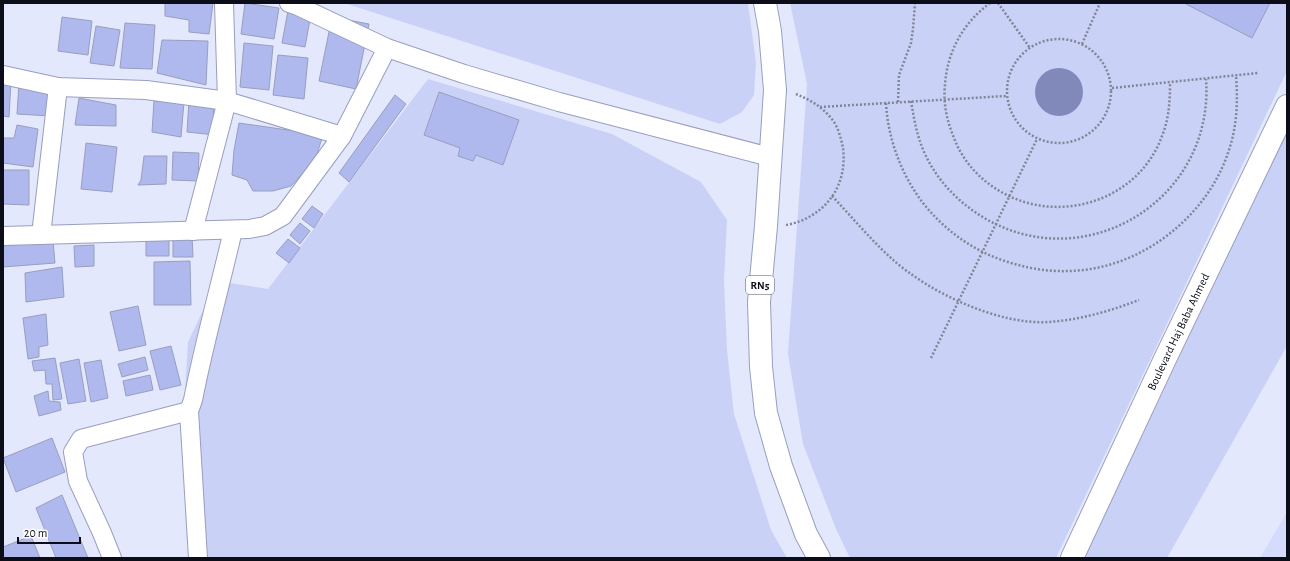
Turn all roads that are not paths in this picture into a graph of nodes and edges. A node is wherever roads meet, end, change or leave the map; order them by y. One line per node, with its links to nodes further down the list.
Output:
1 (224, 3): 7 (street)
2 (289, 3): 4 (street)
3 (765, 3): 10 (main road, RN5)
4 (387, 48): 9 (street); 10 (street)
5 (3, 75): 6 (street)
6 (58, 87): 7 (street); 13 (street)
7 (227, 101): 9 (street); 12 (street)
8 (1287, 106): 19 (main road, Boulevard Haj Baba Ahmed)
9 (342, 136): 11 (street)
10 (770, 157): 18 (main road, RN5)
11 (233, 230): 12 (street); 15 (street)
12 (193, 231): 13 (street)
13 (41, 235): 14 (street)
14 (3, 236)
15 (189, 411): 16 (street); 17 (street)
16 (112, 558)
17 (198, 558)
18 (819, 558)
19 (1072, 558)

